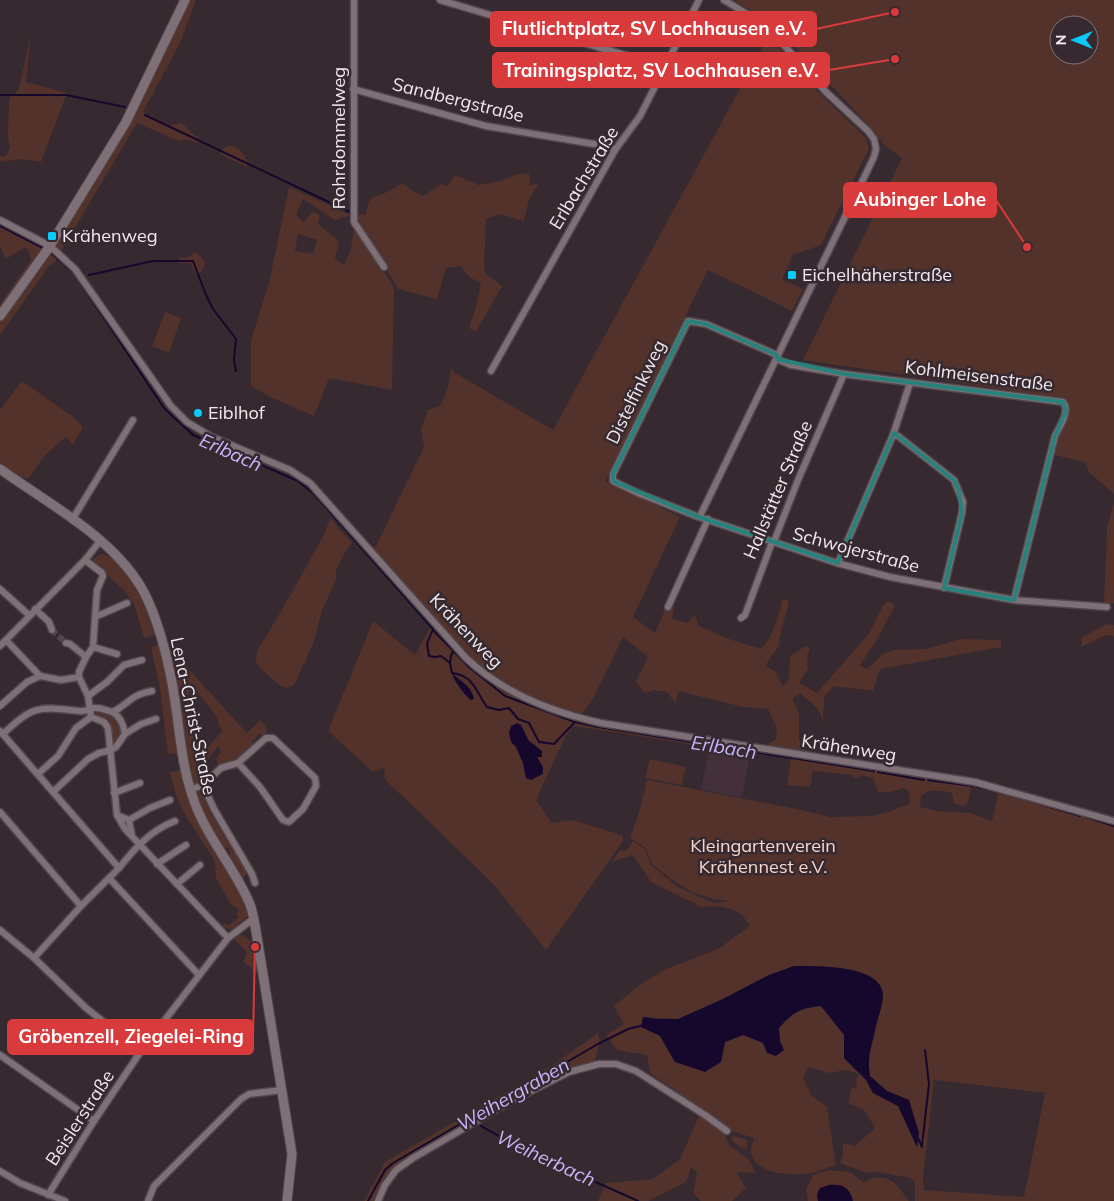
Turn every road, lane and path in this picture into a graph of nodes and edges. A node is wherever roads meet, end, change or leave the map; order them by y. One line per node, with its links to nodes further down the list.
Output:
1 (185, 0): 10 (street)
2 (354, 0): 7 (street, Rohrdommelweg)
3 (440, 0): 6 (street)
4 (699, 0): 6 (street, Erlbachstraße)
5 (724, 0): 14 (street)
6 (665, 67): 8 (street, Erlbachstraße)
7 (353, 89): 8 (street, Sandbergstraße); 11 (street, Rohrdommelweg)
8 (615, 150): 15 (street, Erlbachstraße)
9 (0, 220): 10 (street, Krähenweg)
10 (50, 246): 12 (street); 71 (street, Krähenweg)
11 (384, 267)
12 (0, 316)
13 (688, 321): 14 (street, Kohlmeisenstraße); 21 (street, Distelfinkweg)
14 (777, 357): 16 (street, Kohlmeisenstraße); 22 (street)
15 (491, 371)
16 (844, 374): 17 (street, Kohlmeisenstraße); 26 (street, Hallstätter Straße)
17 (910, 382): 19 (street); 31 (street, Kohlmeisenstraße)
18 (133, 420): 24 (street)
19 (893, 435): 28 (street); 29 (street)
20 (0, 469): 24 (street, Lena-Christ-Straße)
21 (612, 476): 22 (street, Schwojerstraße)
22 (700, 516): 23 (street, Schwojerstraße)
23 (708, 519): 26 (street, Schwojerstraße); 33 (street)
24 (72, 520): 25 (street, Lena-Christ-Straße)
25 (100, 541): 27 (street); 63 (street, Lena-Christ-Straße)
26 (773, 542): 28 (street, Schwojerstraße); 38 (street, Hallstätter Straße)
27 (85, 560): 35 (street); 37 (street)
28 (838, 563): 29 (street, Schwojerstraße)
29 (944, 588): 31 (street, Schwojerstraße)
30 (0, 589): 36 (street)
31 (1014, 600): 34 (street, Schwojerstraße)
32 (127, 603): 37 (street)
33 (668, 607)
34 (1107, 607)
35 (35, 609): 36 (street); 39 (street)
36 (30, 615): 40 (street)
37 (95, 616): 43 (street)
38 (741, 618)
39 (52, 630)
40 (6, 640): 42 (street); 47 (street)
41 (66, 643): 45 (street)
42 (0, 646)
43 (93, 647): 44 (street); 45 (street)
44 (117, 654)
45 (86, 657): 48 (street)
46 (142, 660): 50 (street)
47 (40, 676): 48 (street); 51 (street)
48 (80, 677): 50 (street)
49 (152, 691): 53 (street, Lena-Christ-Straße)
50 (88, 696): 52 (street)
51 (0, 706)
52 (90, 709): 53 (street); 54 (street); 56 (street)
53 (113, 712): 57 (street)
54 (91, 717): 58 (street); 60 (street)
55 (156, 719): 57 (street)
56 (1, 732): 60 (street)
57 (125, 734): 58 (street)
58 (111, 750): 64 (street); 65 (street)
59 (238, 764): 59 (street); 62 (street)
60 (38, 774): 64 (street)
61 (140, 783): 65 (street)
62 (203, 785): 63 (street); 79 (street)
63 (190, 790): 82 (street, Lena-Christ-Straße)
64 (53, 792): 77 (street)
65 (114, 793): 68 (street)
66 (170, 800): 69 (street)
67 (0, 812): 81 (street)
68 (117, 815): 69 (street); 72 (street)
69 (129, 820): 72 (street)
70 (175, 821): 73 (street)
71 (1114, 821)
72 (132, 836): 73 (street)
73 (139, 844): 75 (street); 77 (street)
74 (186, 845): 75 (street)
75 (157, 864): 80 (street)
76 (200, 865): 80 (street)
77 (119, 868): 78 (street)
78 (109, 878): 81 (street); 86 (street)
79 (255, 883)
80 (177, 884): 84 (street)
81 (81, 906): 85 (street)
82 (253, 919): 84 (street, Beislerstraße); 89 (street, Lena-Christ-Straße)
83 (0, 930): 85 (street)
84 (228, 938): 86 (street, Beislerstraße)
85 (34, 958): 87 (street)
86 (199, 975): 87 (street, Beislerstraße)
87 (141, 1051): 90 (street, Beislerstraße)
88 (0, 1055): 90 (street)
89 (282, 1090): 95 (street); 96 (street, Lena-Christ-Straße)
90 (94, 1121): 93 (street, Beislerstraße)
91 (727, 1131): 97 (street)
92 (0, 1170): 93 (street)
93 (48, 1195): 94 (street)
94 (65, 1201)
95 (148, 1201)
96 (287, 1201)
97 (378, 1201)

